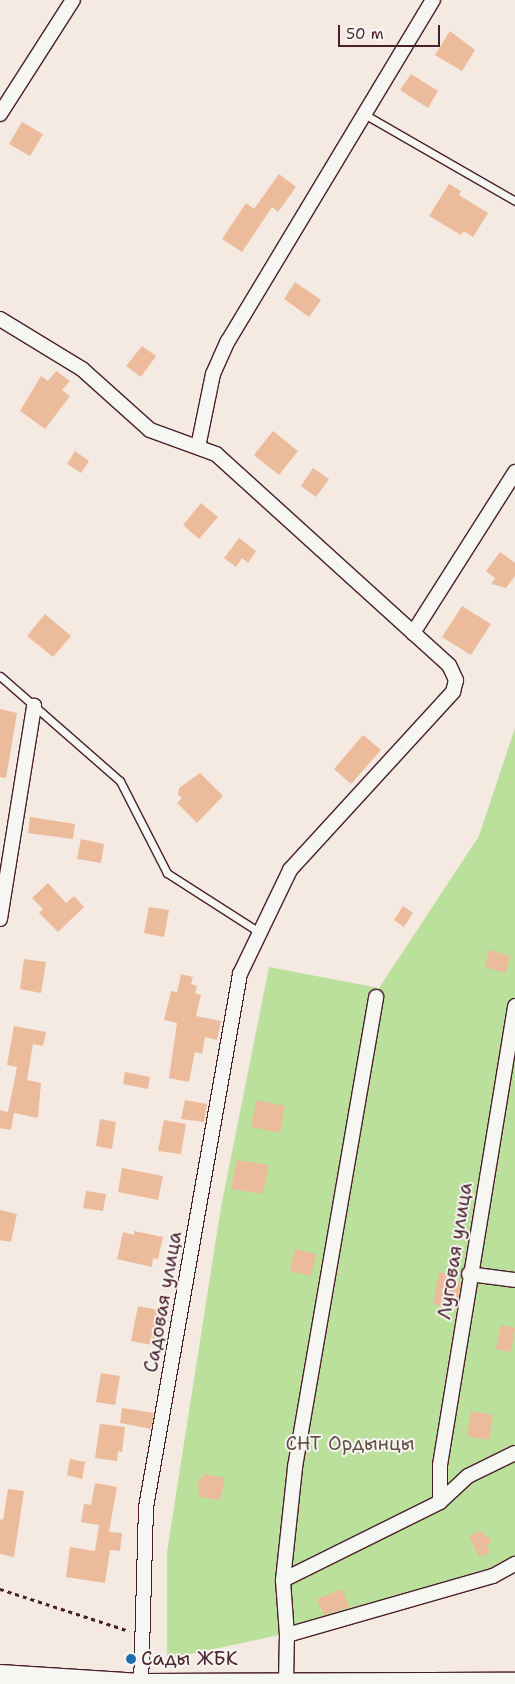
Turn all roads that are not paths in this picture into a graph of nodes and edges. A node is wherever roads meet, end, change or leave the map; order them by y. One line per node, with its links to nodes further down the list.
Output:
1 (73, 0): 3 (street)
2 (433, 0): 4 (street)
3 (0, 114)
4 (364, 114): 5 (lane); 7 (street)
5 (515, 201)
6 (0, 319): 7 (street, Садовая улица)
7 (198, 447): 9 (street, Садовая улица)
8 (515, 472): 9 (street)
9 (413, 633): 13 (street, Садовая улица)
10 (0, 676): 11 (lane)
11 (34, 706): 12 (street); 13 (lane)
12 (0, 919)
13 (259, 932): 26 (street, Садовая улица)
14 (376, 998): 21 (street)
15 (515, 1006): 16 (street, Луговая улица)
16 (469, 1274): 17 (street); 19 (street, Луговая улица)
17 (515, 1280)
18 (515, 1453): 19 (street)
19 (440, 1502): 21 (street)
20 (515, 1564): 22 (street)
21 (283, 1580): 22 (street)
22 (288, 1635): 24 (street)
23 (0, 1675): 26 (street)
24 (286, 1681): 25 (street); 26 (street)
25 (515, 1683)
26 (141, 1684)

